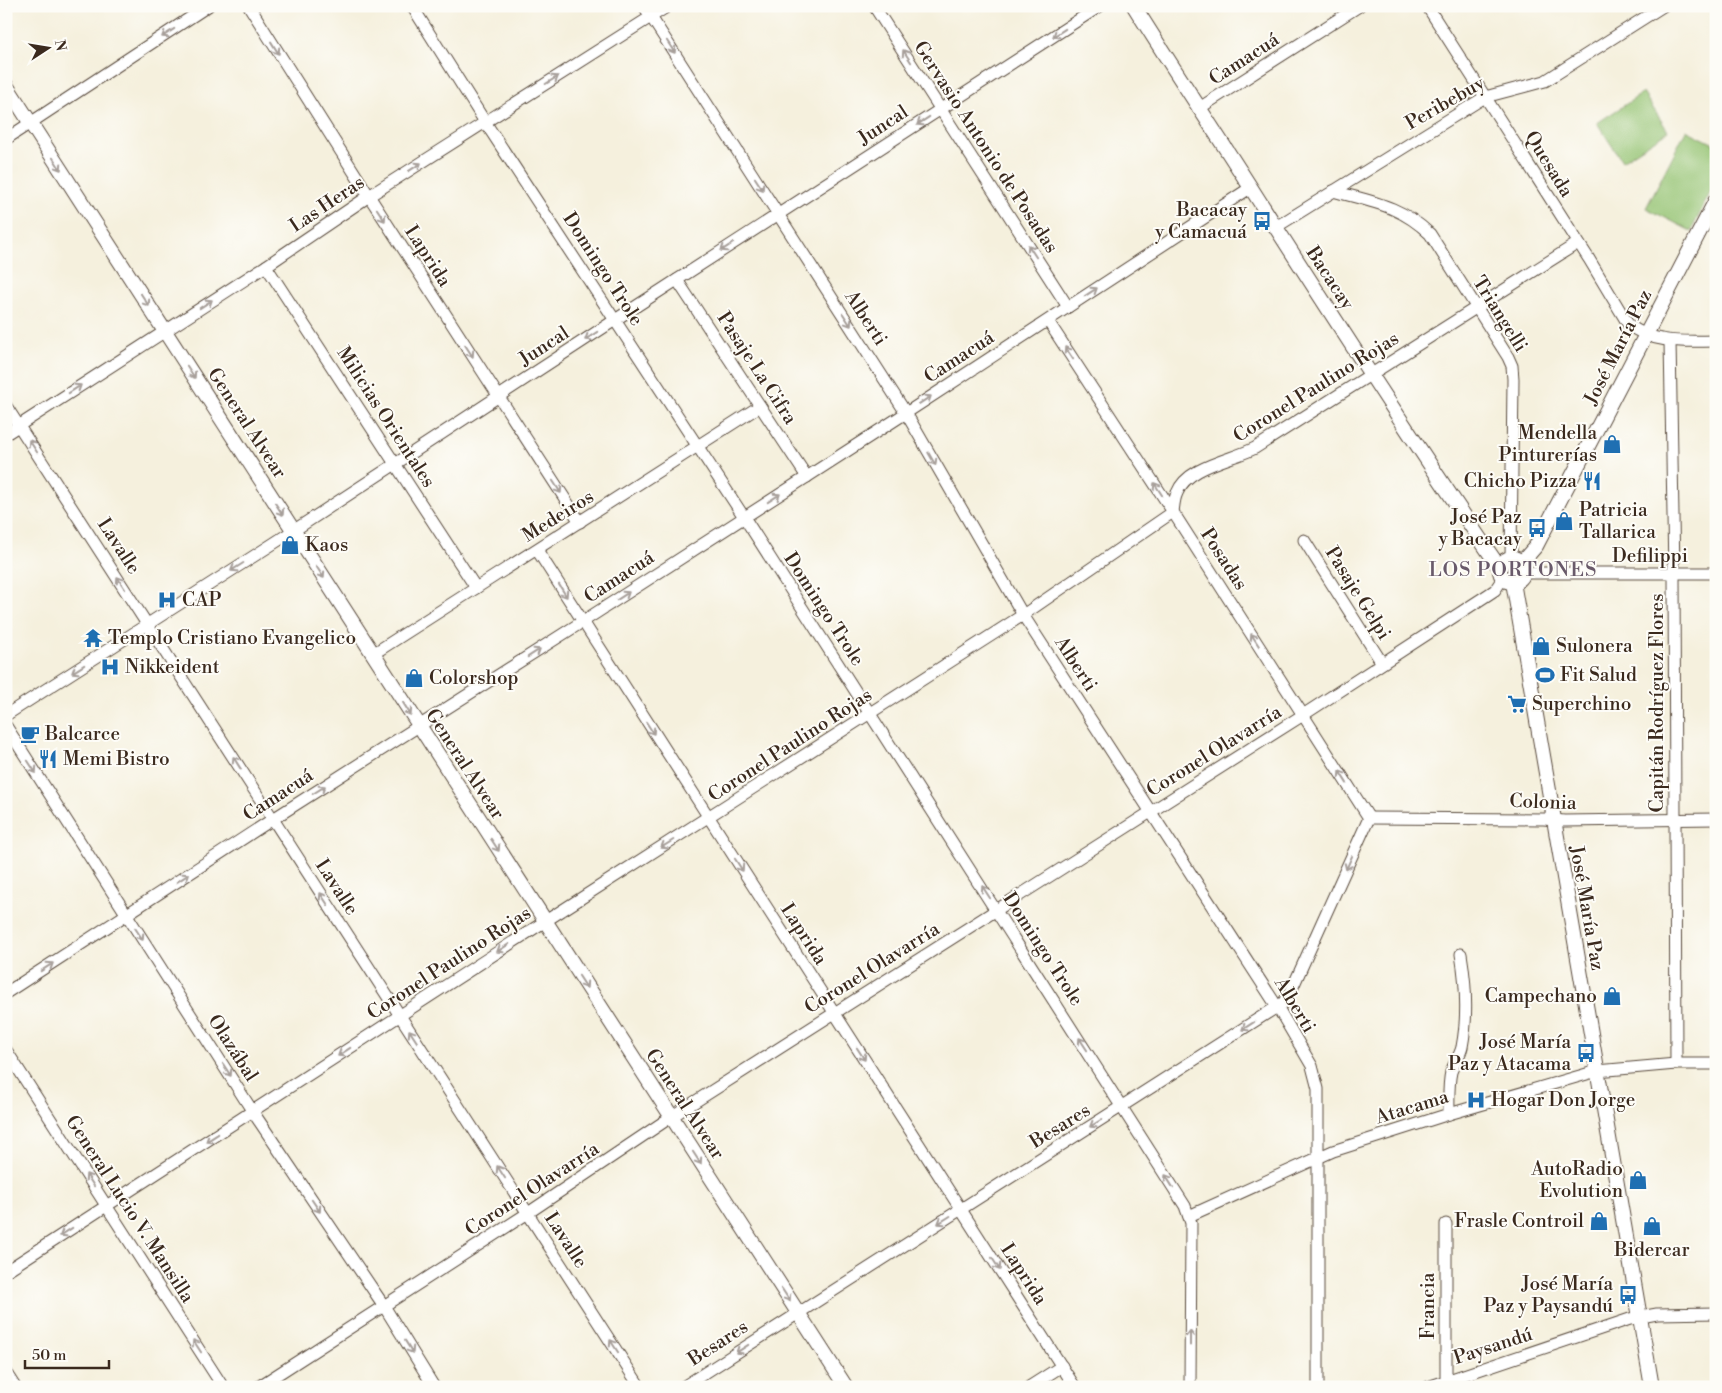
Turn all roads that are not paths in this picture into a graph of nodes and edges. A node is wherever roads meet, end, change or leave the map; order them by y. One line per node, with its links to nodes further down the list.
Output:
1 (208, 6): 18 (street, one-way to 18)
2 (250, 6): 22 (street, Laprida, one-way to 22)
3 (412, 6): 17 (street, Domingo Trole)
4 (644, 6): 12 (street, Alberti)
5 (668, 6): 12 (street, Las Heras)
6 (874, 6): 16 (street, Gervasio Antonio de Posadas, one-way to 6)
7 (1100, 6): 16 (street, Juncal, one-way to 16)
8 (1134, 6): 15 (street, Bacacay)
9 (1358, 6): 15 (street, Camacuá)
10 (1427, 6): 14 (street, Quesada)
11 (1663, 6): 14 (street, Peribebuy)
12 (651, 17): 17 (street, Las Heras, one-way to 12); 24 (street, Alberti, one-way to 24)
13 (6, 85): 18 (street, General Alvear)
14 (1485, 97): 21 (street, Peribebuy); 26 (street, Quesada)
15 (1198, 108): 20 (street, Bacacay)
16 (941, 109): 24 (street, Juncal, one-way to 24); 29 (street, Gervasio Antonio de Posadas, one-way to 16)
17 (485, 122): 22 (street, Las Heras, one-way to 17); 31 (street, Domingo Trole)
18 (30, 123): 19 (street); 33 (street, General Alvear, one-way to 33)
19 (6, 139)
20 (1250, 188): 25 (street, Bacacay); 29 (street, Camacuá, one-way to 20)
21 (1333, 192): 25 (street, Peribebuy); 30 (street, Triangelli)
22 (369, 196): 27 (street, Las Heras); 38 (street, Laprida, one-way to 38)
23 (1716, 200): 34 (street, José María Paz)
24 (778, 214): 28 (street, Juncal, one-way to 28); 41 (street, Alberti, one-way to 41)
25 (1276, 227): 37 (street, Bacacay)
26 (1578, 243): 30 (street, Coronel Paulino Rojas); 34 (street, Quesada)
27 (266, 266): 33 (street, Las Heras, one-way to 27); 45 (street, Milicias Orientales)
28 (677, 280): 31 (street, Juncal); 40 (street, Pasaje La Cifra)
29 (1068, 307): 32 (street, Camacuá)
30 (1476, 307): 37 (street, Coronel Paulino Rojas); 53 (street, Triangelli)
31 (615, 320): 38 (street, Juncal, one-way to 38); 44 (street, Domingo Trole)
32 (1048, 321): 41 (street, Camacuá, one-way to 32); 47 (street, Posadas, one-way to 32)
33 (165, 331): 42 (street, Las Heras, one-way to 33); 50 (street, General Alvear, one-way to 50)
34 (1646, 334): 35 (street, Quesada); 53 (street, José María Paz)
35 (1670, 341): 36 (street, Quesada); 55 (street, Capitán Rodríguez Flores)
36 (1716, 341)
37 (1371, 375): 47 (street, Coronel Paulino Rojas); 53 (street, Bacacay)
38 (498, 397): 45 (street, Juncal); 49 (street, Laprida, one-way to 49)
39 (6, 406): 42 (street, Lavalle)
40 (760, 406): 44 (street, Medeiros); 46 (street, Pasaje La Cifra)
41 (906, 413): 46 (street, Camacuá); 57 (street, Alberti, one-way to 57)
42 (19, 425): 43 (street, Las Heras); 59 (street, Lavalle, one-way to 42)
43 (6, 434)
44 (698, 447): 48 (street, Domingo Trole); 49 (street, Medeiros)
45 (395, 464): 50 (street, Juncal); 56 (street, Milicias Orientales)
46 (806, 476): 48 (street, Camacuá, one-way to 46)
47 (1173, 512): 57 (street, Coronel Paulino Rojas); 64 (street, Posadas, one-way to 47)
48 (744, 517): 58 (street, Camacuá, one-way to 48); 62 (street, Domingo Trole)
49 (580, 522): 52 (street, Medeiros)
50 (293, 531): 59 (street, Juncal, one-way to 59); 60 (street, General Alvear, one-way to 60)
51 (1304, 540): 61 (street, Pasaje Gelpi)
52 (537, 550): 56 (street, Medeiros); 58 (street, Laprida, one-way to 58)
53 (1512, 570): 55 (street, Defilippi); 61 (street, Coronel Olavarría); 71 (street, José María Paz)
54 (1716, 573): 55 (street, Defilippi)
55 (1674, 574): 72 (street, Capitán Rodríguez Flores)
56 (476, 588): 60 (street, Medeiros)
57 (1023, 615): 62 (street, Coronel Paulino Rojas); 67 (street, Alberti)
58 (582, 622): 66 (street, Camacuá, one-way to 58); 68 (street, Laprida, one-way to 68)
59 (148, 624): 63 (street, Juncal, one-way to 63); 70 (street, Lavalle, one-way to 59)
60 (373, 654): 66 (street, General Alvear, one-way to 66)
61 (1382, 663): 64 (street, Coronel Olavarría)
62 (870, 714): 68 (street, Coronel Paulino Rojas); 74 (street, Domingo Trole, one-way to 62)
63 (6, 715)
64 (1303, 715): 67 (street, Coronel Olavarría); 69 (street, Posadas, one-way to 64)
65 (6, 726): 75 (street, Olazábal, one-way to 75)
66 (419, 727): 70 (street, Camacuá, one-way to 66); 76 (street, General Alvear, one-way to 76)
67 (1150, 812): 74 (street, Coronel Olavarría); 79 (street, Alberti)
68 (708, 818): 76 (street, Coronel Paulino Rojas, one-way to 76); 80 (street, Laprida, one-way to 80)
69 (1369, 818): 71 (street, Colonia); 79 (street, Besares, one-way to 79)
70 (273, 819): 75 (street, Camacuá, one-way to 70); 81 (street, Lavalle, one-way to 70)
71 (1553, 820): 72 (street, Colonia); 85 (street, José María Paz)
72 (1676, 820): 73 (street, Colonia); 83 (street, Capitán Rodríguez Flores)
73 (1716, 820)
74 (997, 910): 80 (street, Coronel Olavarría); 86 (street, Domingo Trole, one-way to 74)
75 (126, 915): 78 (street, Camacuá, one-way to 75); 87 (street, Olazábal, one-way to 87)
76 (544, 922): 81 (street, Coronel Paulino Rojas, one-way to 81); 89 (street, General Alvear, one-way to 89)
77 (1461, 954): 88 (street)
78 (6, 994)
79 (1278, 1008): 86 (street, Besares, one-way to 86); 90 (street, Alberti)
80 (834, 1013): 89 (street, Coronel Olavarría); 92 (street, Laprida, one-way to 92)
81 (400, 1016): 87 (street, Coronel Paulino Rojas, one-way to 87); 93 (street, Lavalle, one-way to 81)
82 (6, 1050): 91 (street, General Lucio V. Mansilla, one-way to 82)
83 (1676, 1064): 84 (street, Atacama); 85 (street, Atacama)
84 (1716, 1064)
85 (1597, 1071): 88 (street, Atacama); 100 (street, José María Paz)
86 (1123, 1106): 92 (street, Besares, one-way to 92); 94 (street, Domingo Trole, one-way to 86)
87 (253, 1112): 91 (street, Coronel Paulino Rojas, one-way to 91); 97 (street, Olazábal, one-way to 97)
88 (1448, 1114): 90 (street, Atacama)
89 (671, 1117): 93 (street, Coronel Olavarría); 98 (street, General Alvear, one-way to 98)
90 (1319, 1156): 94 (street, Atacama); 114 (street, Alberti)
91 (107, 1206): 96 (street, Coronel Paulino Rojas, one-way to 96); 105 (street, General Lucio V. Mansilla, one-way to 91)
92 (961, 1209): 98 (street, Besares, one-way to 98); 101 (street, Laprida, one-way to 101)
93 (528, 1213): 97 (street, Coronel Olavarría); 108 (street, Lavalle, one-way to 93)
94 (1189, 1216): 113 (street, Domingo Trole, one-way to 94)
95 (1446, 1224): 103 (street, Francia)
96 (6, 1271)
97 (384, 1306): 106 (street, Coronel Olavarría); 107 (street, Olazábal, one-way to 107)
98 (797, 1313): 109 (street, Besares, one-way to 109); 110 (street, General Alvear)
99 (1716, 1313): 100 (street, Paysandú)
100 (1641, 1316): 103 (street, Paysandú); 116 (street, José María Paz)
101 (1062, 1366): 111 (street); 112 (street, Laprida)
102 (6, 1373): 104 (street)
103 (1446, 1384): 115 (street, Paysandú)
104 (15, 1387)
105 (223, 1387)
106 (258, 1387)
107 (434, 1387)
108 (640, 1387)
109 (683, 1387)
110 (846, 1387)
111 (1029, 1387)
112 (1076, 1387)
113 (1190, 1387)
114 (1318, 1387)
115 (1428, 1387)
116 (1652, 1387)

